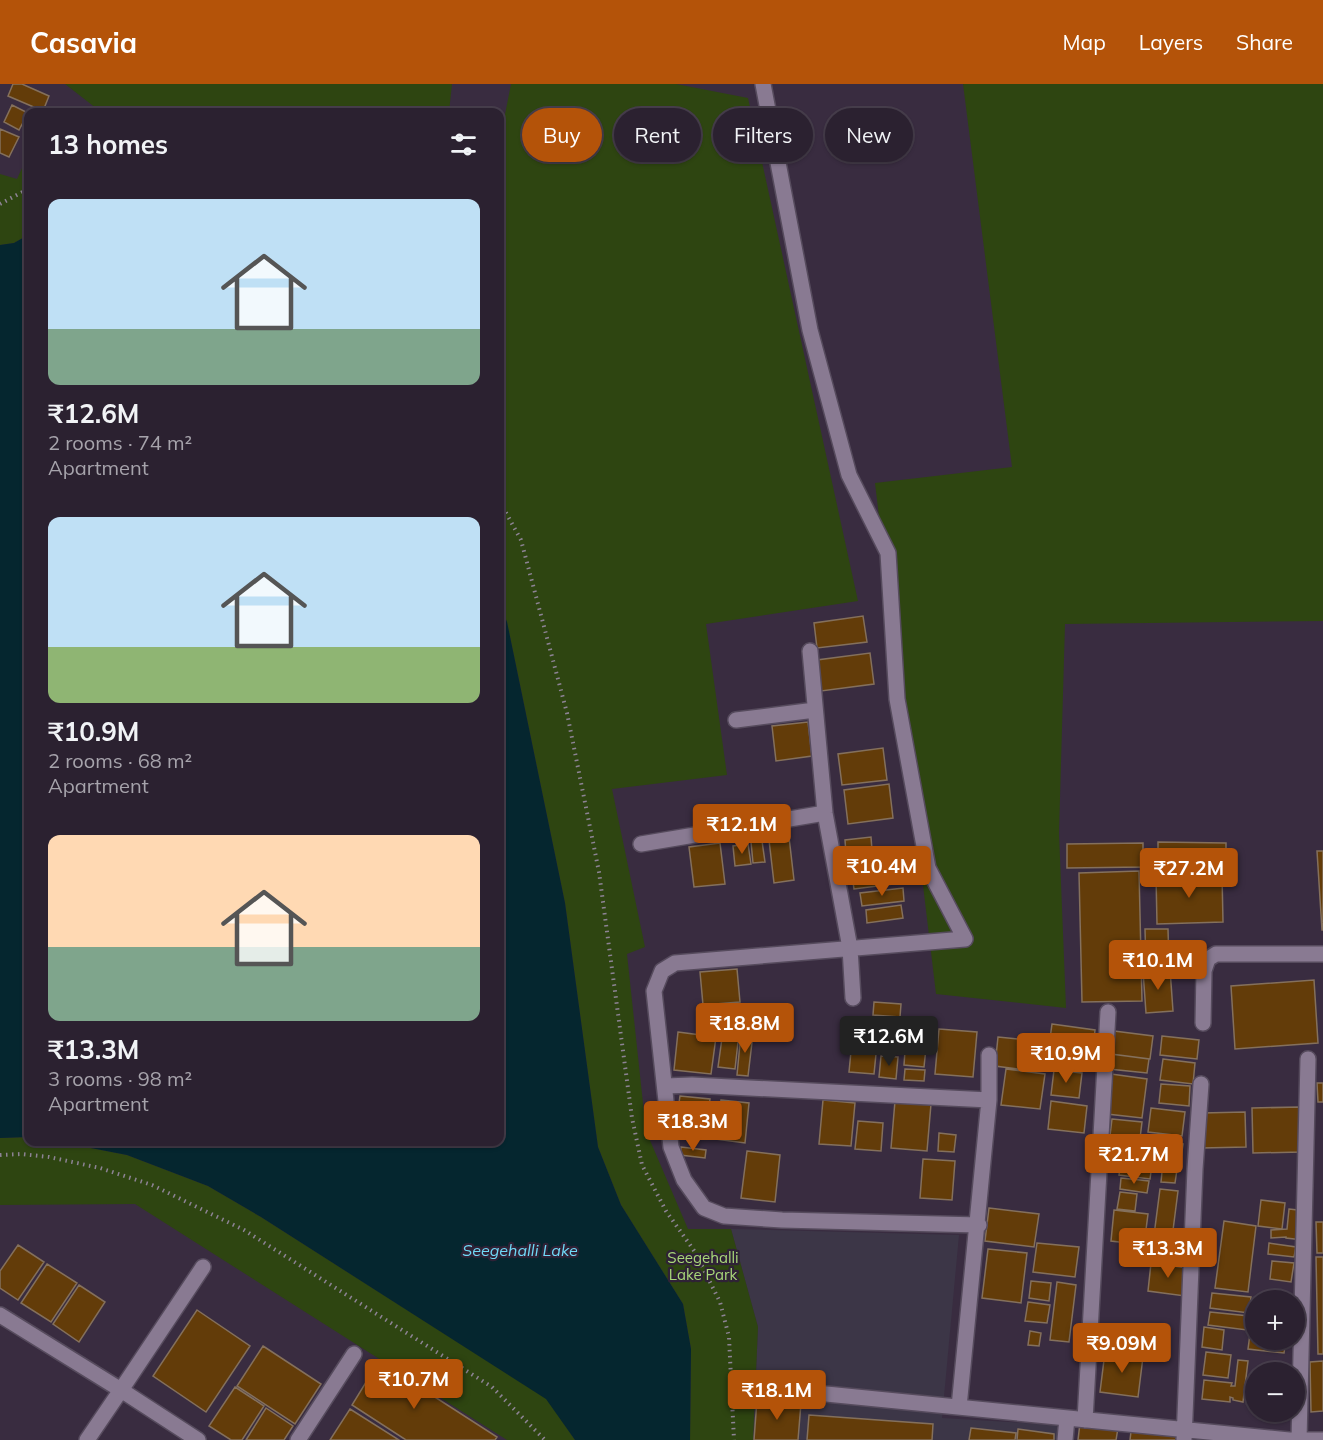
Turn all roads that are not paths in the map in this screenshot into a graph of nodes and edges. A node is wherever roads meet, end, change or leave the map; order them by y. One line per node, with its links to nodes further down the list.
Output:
1 (764, 84): 7 (street)
2 (810, 651): 3 (street)
3 (815, 710): 4 (street); 5 (street)
4 (736, 720)
5 (825, 813): 6 (street); 7 (street)
6 (641, 844)
7 (850, 948): 9 (street); 15 (street)
8 (1323, 954): 11 (street)
9 (853, 998)
10 (1108, 1012): 25 (street)
11 (1203, 1023)
12 (989, 1056): 16 (street)
13 (1308, 1059): 31 (street)
14 (1201, 1084): 26 (street)
15 (665, 1086): 16 (street); 17 (street)
16 (989, 1100): 17 (street)
17 (979, 1225): 23 (street)
18 (203, 1267): 21 (street)
19 (0, 1315): 21 (street)
20 (354, 1354): 29 (street)
21 (122, 1390): 27 (street); 28 (street)
22 (806, 1392): 23 (street)
23 (959, 1407): 24 (street)
24 (1067, 1418): 25 (street); 30 (street)
25 (1085, 1420): 26 (street)
26 (1184, 1435): 31 (street)
27 (87, 1440)
28 (198, 1440)
29 (298, 1440)
30 (1065, 1440)
31 (1299, 1440): 32 (street)
32 (1323, 1440)

